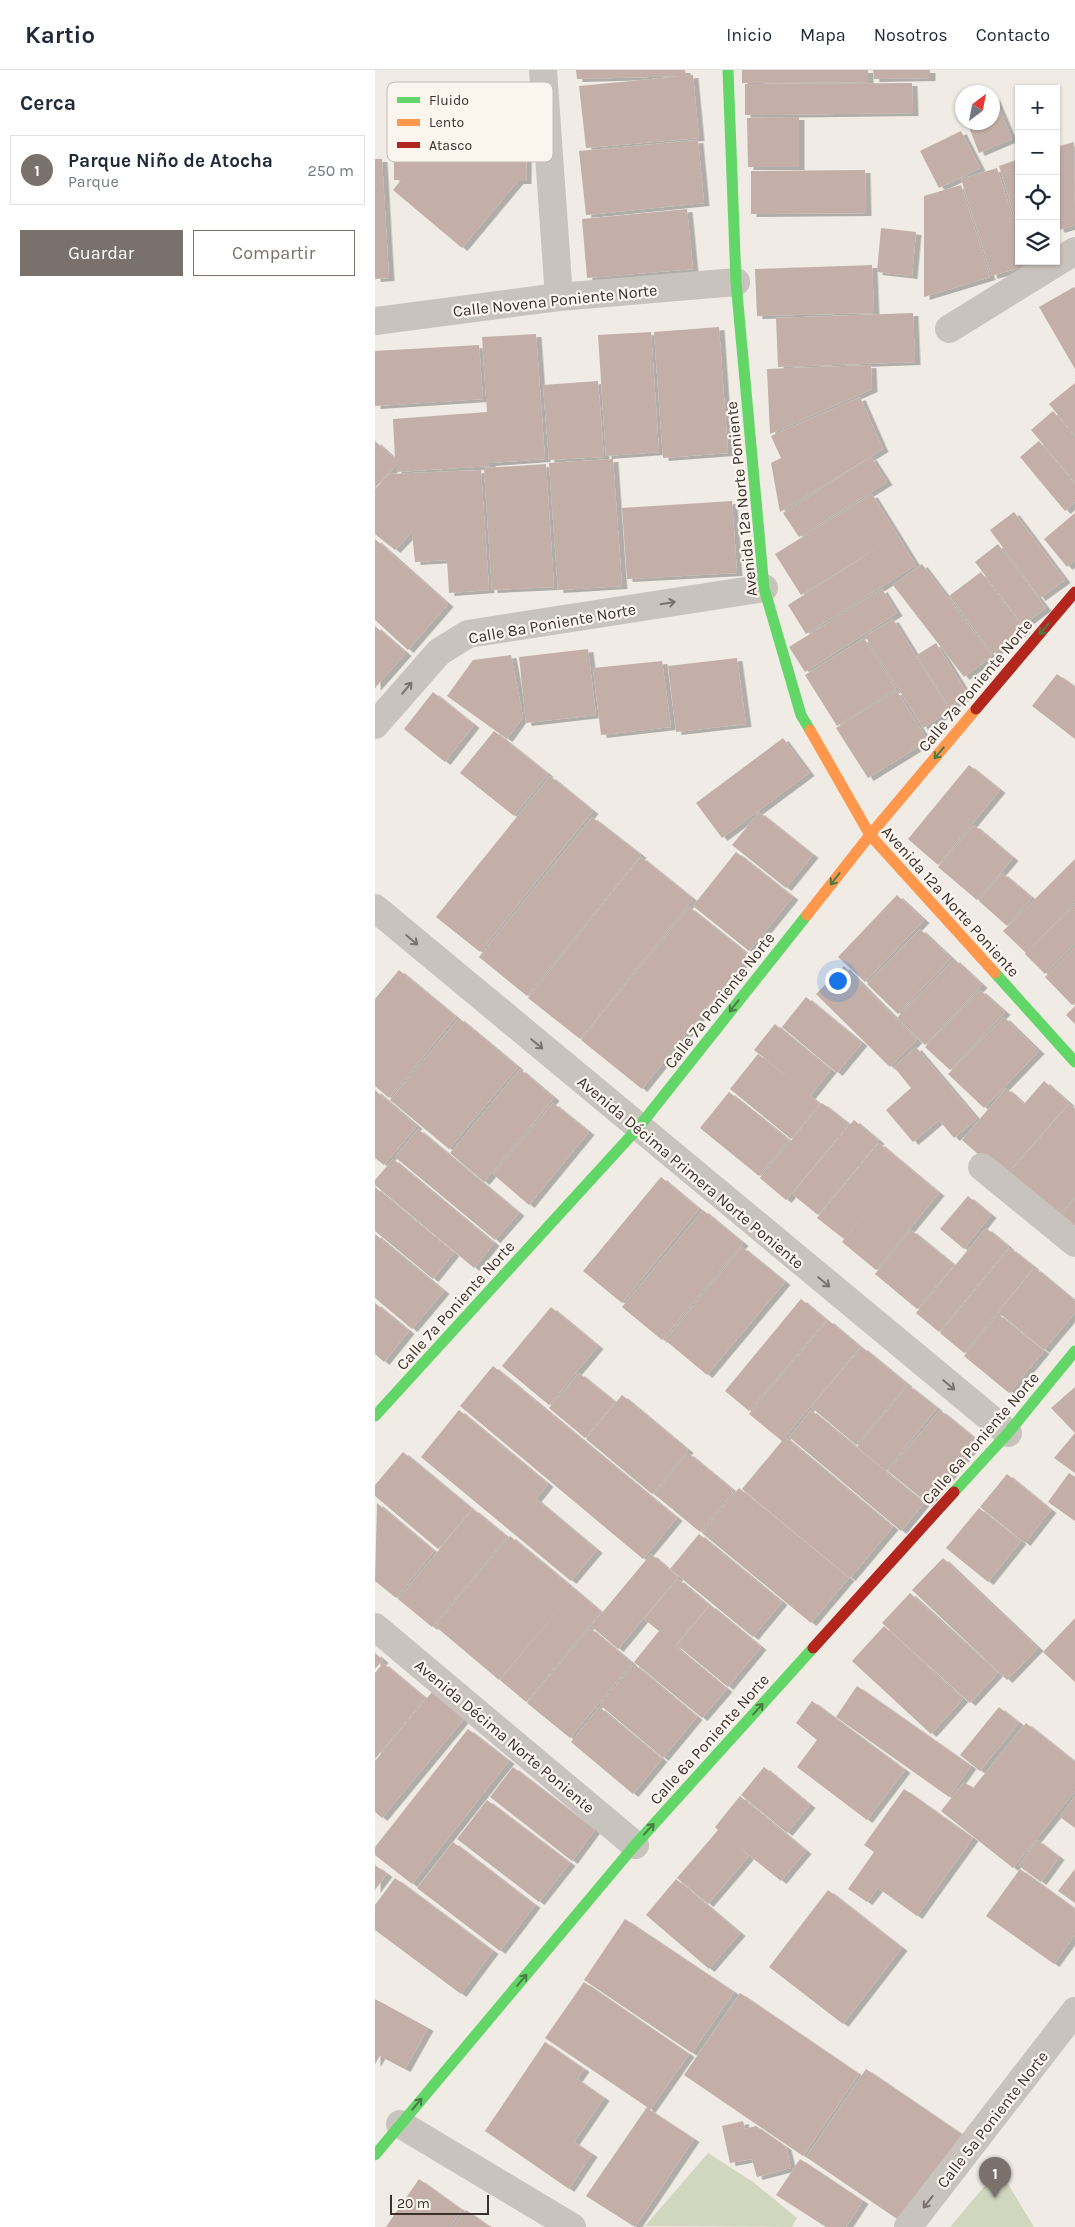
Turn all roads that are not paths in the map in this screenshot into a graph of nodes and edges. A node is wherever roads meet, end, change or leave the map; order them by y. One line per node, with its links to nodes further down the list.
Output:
1 (728, 70): 4 (street, Avenida 12a Norte Poniente)
2 (549, 162): 5 (street)
3 (1075, 251): 7 (street)
4 (736, 282): 5 (street, Calle Novena Poniente Norte); 8 (street, Avenida 12a Norte Poniente)
5 (559, 297): 6 (street, Calle Novena Poniente Norte)
6 (375, 321)
7 (949, 329)
8 (764, 588): 10 (street, Calle 8a Poniente Norte, one-way to 8); 11 (street, Avenida 12a Norte Poniente)
9 (1075, 592): 11 (street, Calle 7a Poniente Norte, one-way to 11)
10 (375, 725)
11 (870, 835): 13 (street, Avenida 12a Norte Poniente); 14 (street, Calle 7a Poniente Norte, one-way to 14)
12 (375, 908): 14 (street, Avenida Décima Primera Norte Poniente, one-way to 14)
13 (1075, 1062)
14 (638, 1128): 18 (street, Calle 7a Poniente Norte); 19 (street, Avenida Décima Primera Norte Poniente, one-way to 19)
15 (982, 1167): 16 (street)
16 (1075, 1243)
17 (1075, 1350): 19 (street, Calle 6a Poniente Norte)
18 (375, 1416)
19 (1008, 1433): 21 (street, Calle 6a Poniente Norte, one-way to 19)
20 (375, 1627): 21 (street, Avenida Décima Norte Poniente)
21 (635, 1845): 23 (street, Calle 6a Poniente Norte, one-way to 21)
22 (1075, 2011): 26 (street, Calle 5a Poniente Norte, one-way to 26)
23 (400, 2124): 24 (street, Calle 6a Poniente Norte); 25 (street)
24 (375, 2156)
25 (572, 2227)
26 (908, 2227)

